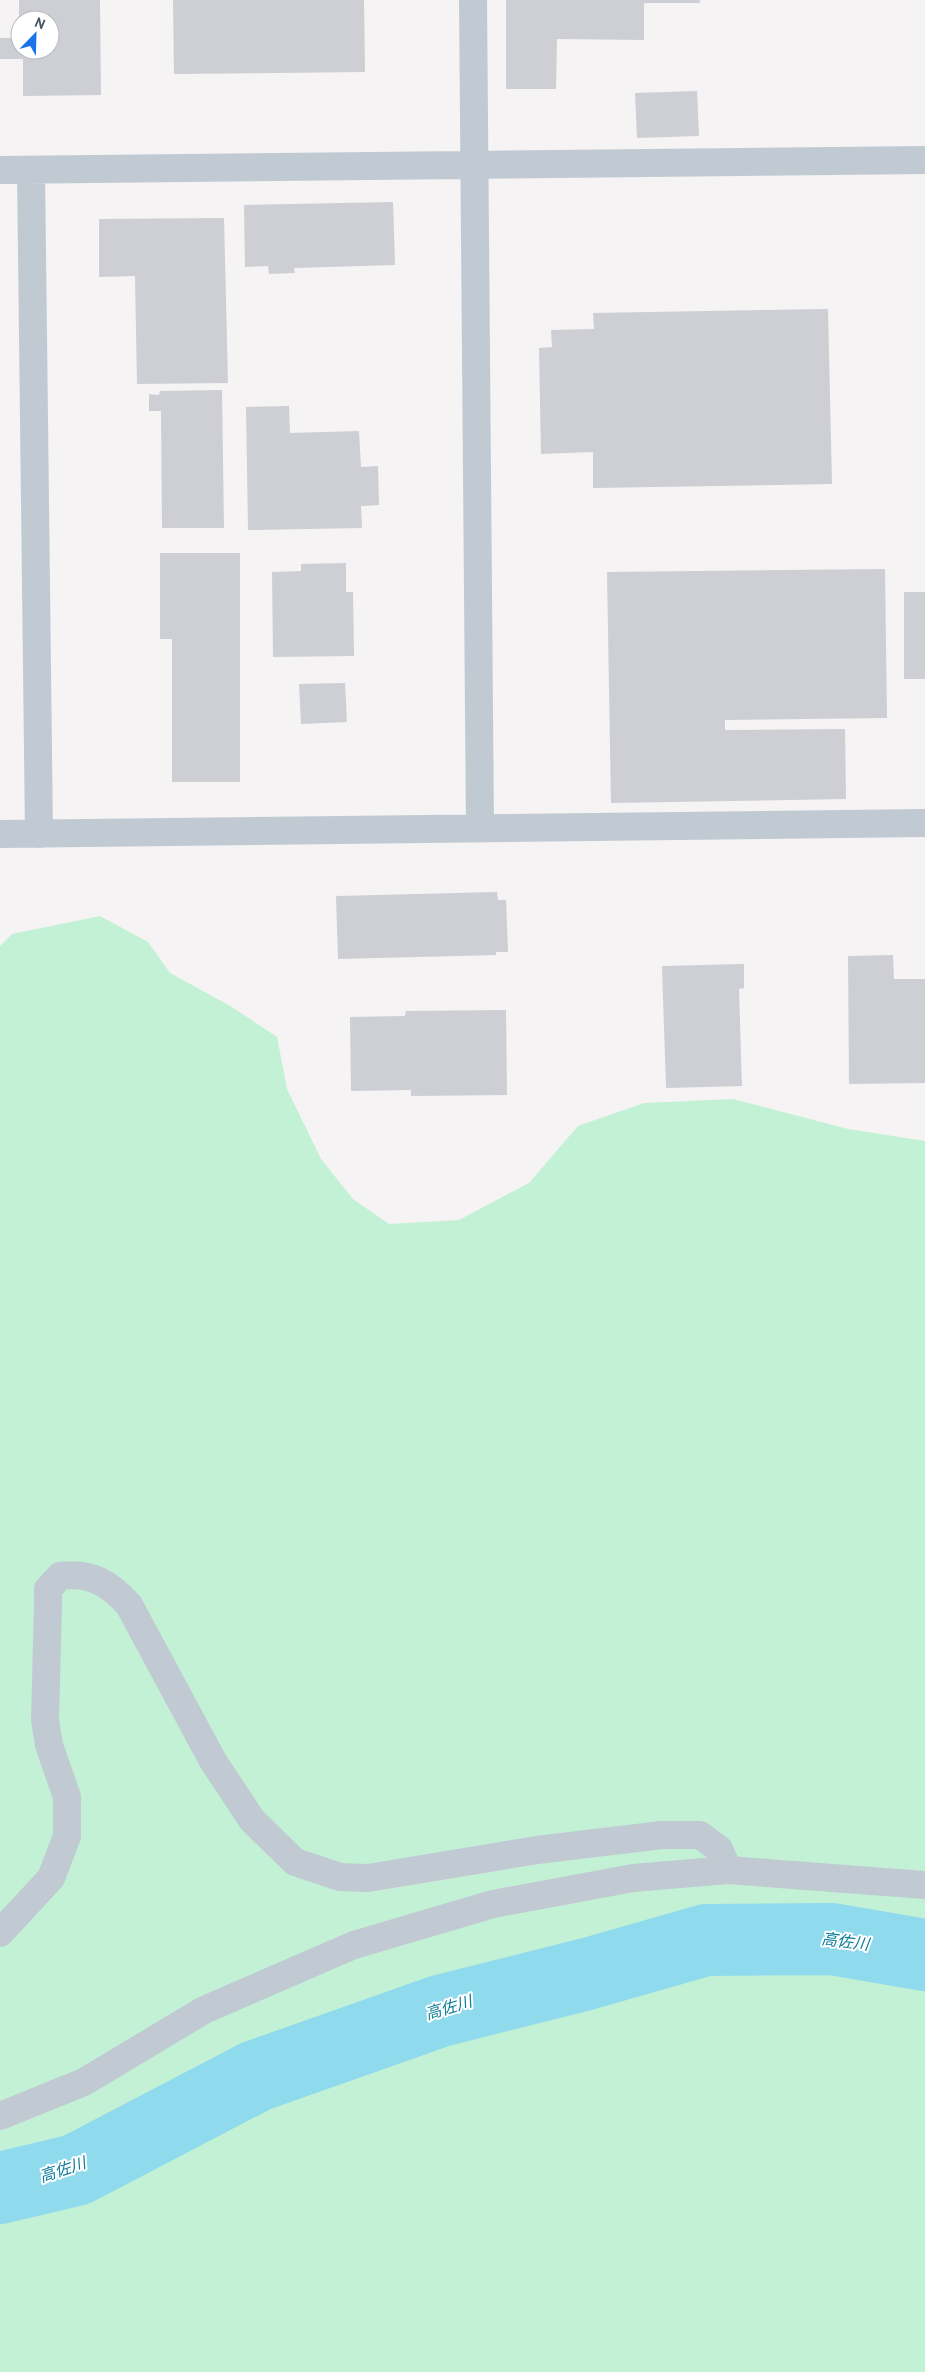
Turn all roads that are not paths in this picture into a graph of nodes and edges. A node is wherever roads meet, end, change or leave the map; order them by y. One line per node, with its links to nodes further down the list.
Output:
1 (473, 0): 3 (street)
2 (925, 160): 3 (street)
3 (476, 164): 5 (street); 7 (street)
4 (0, 170): 5 (street)
5 (31, 170): 9 (street)
6 (925, 823): 7 (street)
7 (480, 828): 9 (street)
8 (0, 834): 9 (street)
9 (39, 834)
10 (728, 1870): 11 (street); 12 (street); 13 (street)
11 (925, 1885)
12 (0, 1933)
13 (0, 2116)

